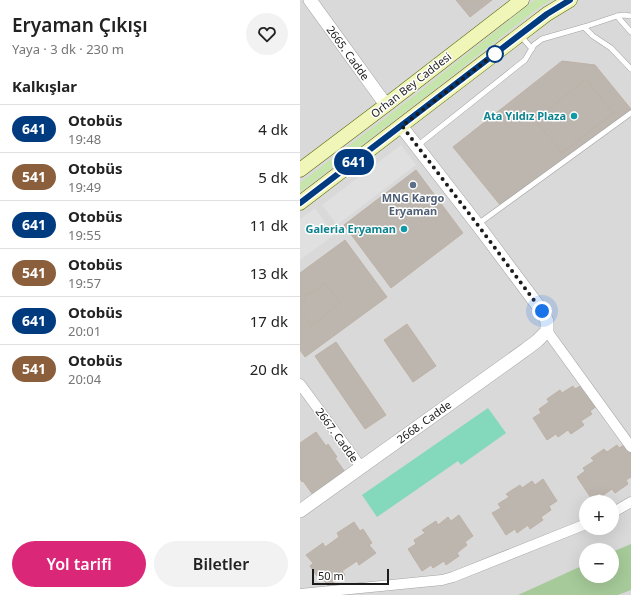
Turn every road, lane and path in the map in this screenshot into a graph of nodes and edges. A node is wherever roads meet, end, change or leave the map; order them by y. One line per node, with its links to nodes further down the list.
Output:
1 (310, 0): 11 (street, 2665. Cadde)
2 (522, 0): 11 (main road, Orhan Bey Caddesi)
3 (570, 0): 8 (main road)
4 (617, 16): 5 (lane); 6 (lane); 7 (lane)
5 (631, 16)
6 (584, 27): 9 (lane); 10 (lane)
7 (631, 32)
8 (520, 35): 9 (lane); 13 (main road)
9 (532, 49): 14 (lane)
10 (631, 69)
11 (386, 105): 15 (main road, Orhan Bey Caddesi)
12 (631, 114): 17 (lane)
13 (402, 126): 14 (street); 16 (main road)
14 (417, 146): 17 (street)
15 (300, 170)
16 (300, 203)
17 (477, 224): 18 (street)
18 (546, 331): 20 (street); 21 (street, 2668. Cadde)
19 (300, 384): 21 (street, 2667. Cadde)
20 (631, 447)
21 (361, 468): 24 (street, 2668. Cadde)
22 (631, 502): 23 (street)
23 (619, 510)
24 (300, 511)
25 (579, 527): 26 (street)
26 (300, 594)

